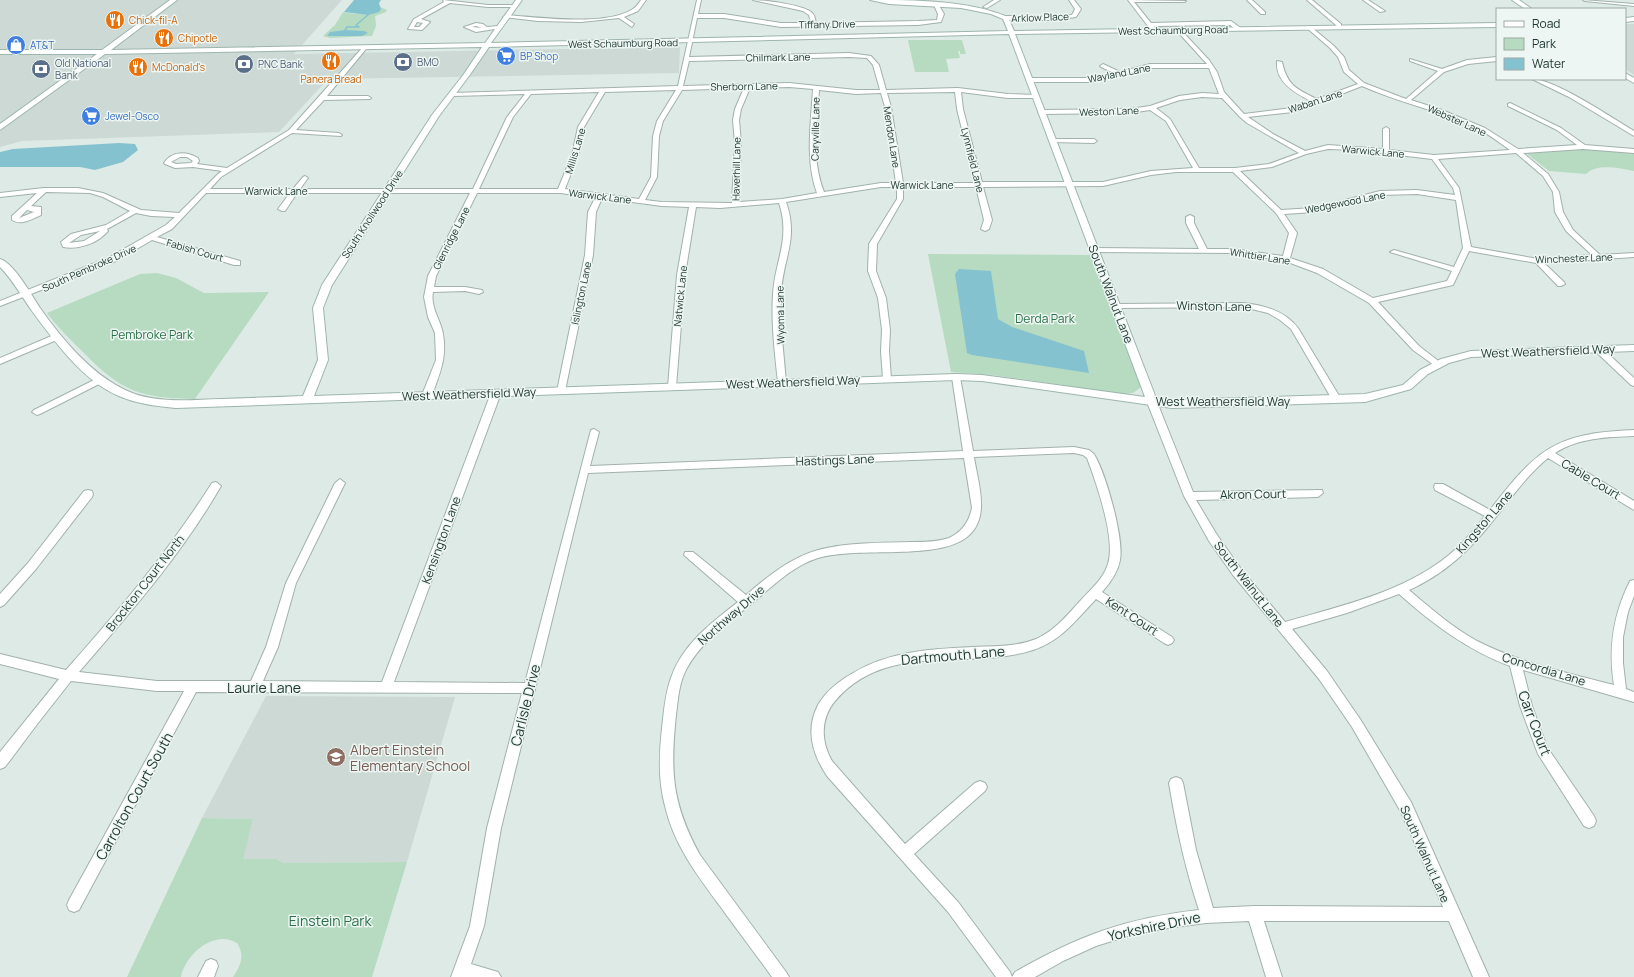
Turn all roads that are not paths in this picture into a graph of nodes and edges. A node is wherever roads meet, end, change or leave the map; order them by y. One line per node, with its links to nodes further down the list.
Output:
1 (164, 0): 48 (street)
2 (174, 0): 48 (street)
3 (441, 0): 15 (street)
4 (644, 0): 26 (street)
5 (699, 0): 24 (street)
6 (755, 0): 30 (street)
7 (873, 0): 18 (street)
8 (998, 0): 20 (street)
9 (1072, 0): 27 (street, Arklow Place)
10 (1249, 0): 23 (street)
11 (1308, 0): 35 (street)
12 (1365, 0): 22 (street)
13 (1515, 0): 21 (street)
14 (1585, 0): 19 (street)
15 (451, 1): 17 (street); 28 (street)
16 (1184, 1): 33 (street)
17 (517, 3): 25 (street, South Knollwood Drive)
18 (935, 3): 20 (street); 30 (street, Tiffany Drive)
19 (1632, 5)
20 (985, 7): 27 (street)
21 (1527, 8)
22 (1382, 10)
23 (1263, 13)
24 (696, 16): 30 (street, Tiffany Drive); 43 (street)
25 (506, 17): 29 (street); 37 (street, South Knollwood Drive)
26 (621, 17): 29 (street); 32 (street)
27 (1006, 18): 42 (street, South Walnut Lane)
28 (417, 20)
29 (568, 20): 34 (street)
30 (814, 24)
31 (1496, 24): 35 (street, West Schaumburg Road)
32 (632, 25)
33 (1149, 25): 39 (street); 41 (street)
34 (564, 26)
35 (1336, 26): 38 (street, West Schaumburg Road)
36 (485, 28): 37 (street)
37 (498, 28): 44 (street, South Knollwood Drive)
38 (1310, 28): 39 (street, West Schaumburg Road); 63 (street, Webster Lane)
39 (1239, 29): 40 (street, West Schaumburg Road)
40 (1179, 30): 41 (street, West Schaumburg Road); 58 (street)
41 (1154, 31): 42 (street, West Schaumburg Road)
42 (1011, 34): 43 (street, West Schaumburg Road); 61 (street, South Walnut Lane)
43 (689, 41): 44 (street, West Schaumburg Road); 53 (street)
44 (486, 46): 45 (street, West Schaumburg Road); 71 (street, South Knollwood Drive)
45 (364, 48): 46 (street, West Schaumburg Road); 49 (street, West Schaumburg Road); 74 (street, South Pembroke Drive)
46 (230, 49): 48 (street, West Schaumburg Road); 49 (street)
47 (0, 52): 48 (street, West Schaumburg Road)
48 (99, 53): 49 (street, West Schaumburg Road); 51 (street); 83 (street)
49 (223, 54)
50 (0, 56): 51 (street)
51 (86, 56): 82 (street)
52 (869, 57): 53 (street, Chilmark Lane); 70 (street, Mendon Lane)
53 (686, 59): 66 (street)
54 (1496, 59): 59 (street)
55 (1412, 60): 59 (street)
56 (1279, 62): 77 (street)
57 (1103, 66): 60 (street)
58 (1210, 66): 60 (street, Wayland Lane); 73 (street)
59 (1442, 71): 76 (street)
60 (1120, 74): 61 (street, Wayland Lane)
61 (1029, 80): 72 (street, South Walnut Lane)
62 (1537, 80): 86 (street)
63 (1362, 84): 76 (street, Webster Lane); 77 (street, Waban Lane)
64 (748, 86): 65 (street, Sherborn Lane); 66 (street, Sherborn Lane); 116 (street, Haverhill Lane)
65 (816, 87): 70 (street, Sherborn Lane); 110 (street, Caryville Lane)
66 (680, 88): 67 (street, Sherborn Lane); 115 (street)
67 (603, 90): 69 (street, Sherborn Lane); 109 (street, Millis Lane)
68 (958, 90): 70 (street, Sherborn Lane); 72 (street, Sherborn Lane); 102 (street, Lynnfield Lane)
69 (529, 92): 71 (street, Sherborn Lane); 108 (street, Glenridge Lane)
70 (884, 92): 101 (street, Mendon Lane)
71 (453, 94): 107 (street, South Knollwood Drive)
72 (1035, 96): 80 (street, South Walnut Lane)
73 (1223, 96): 79 (street, Weston Lane); 81 (street)
74 (322, 98): 75 (street); 85 (street, South Pembroke Drive)
75 (368, 98)
76 (1408, 100): 92 (street, Webster Lane)
77 (1318, 102): 81 (street, Waban Lane)
78 (1510, 105): 90 (street)
79 (1151, 108): 80 (street, Weston Lane); 98 (street)
80 (1041, 112): 88 (street, South Walnut Lane)
81 (1242, 116): 94 (street)
82 (0, 118)
83 (0, 128)
84 (1386, 129): 91 (street)
85 (291, 131): 87 (street); 97 (street, South Pembroke Drive)
86 (1634, 134)
87 (339, 135)
88 (1053, 141): 89 (street); 103 (street, South Walnut Lane)
89 (1094, 141)
90 (1583, 147): 92 (street, Warwick Lane); 93 (street, Warwick Lane)
91 (1386, 151): 94 (street, Warwick Lane); 95 (street, Warwick Lane)
92 (1518, 152): 95 (street, Warwick Lane); 132 (street, Webster Lane)
93 (1634, 152)
94 (1304, 153): 99 (street, Warwick Lane)
95 (1434, 157): 113 (street)
96 (193, 165): 97 (street)
97 (228, 170): 105 (street, South Pembroke Drive)
98 (1197, 170): 99 (street, Warwick Lane); 103 (street, Warwick Lane)
99 (1235, 170): 121 (street)
100 (305, 178): 106 (street)
101 (900, 185): 102 (street, Warwick Lane); 110 (street, Warwick Lane); 151 (street, Mendon Lane)
102 (980, 185): 103 (street, Warwick Lane); 125 (street, Lynnfield Lane)
103 (1069, 185): 128 (street, South Walnut Lane)
104 (44, 190): 111 (street); 118 (street); 120 (street)
105 (206, 191): 106 (street, Warwick Lane); 122 (street, South Pembroke Drive)
106 (295, 191): 107 (street, Warwick Lane); 119 (street)
107 (386, 191): 108 (street, Warwick Lane); 160 (street, South Knollwood Drive)
108 (475, 191): 109 (street, Warwick Lane); 139 (street, Glenridge Lane)
109 (561, 191): 112 (street, Warwick Lane)
110 (821, 194): 114 (street, Warwick Lane)
111 (0, 195)
112 (600, 195): 115 (street, Warwick Lane); 156 (street, Islington Lane)
113 (1460, 198): 121 (street, Wedgewood Lane); 127 (street)
114 (782, 201): 116 (street, Warwick Lane); 153 (street, Wyoma Lane)
115 (641, 202): 117 (street, Warwick Lane)
116 (735, 205): 117 (street, Warwick Lane)
117 (692, 206): 155 (street, Natwick Lane)
118 (26, 208)
119 (282, 209)
120 (135, 211): 122 (street); 124 (street)
121 (1279, 212): 133 (street)
122 (182, 215): 126 (street, South Pembroke Drive)
123 (1190, 217): 129 (street)
124 (103, 228)
125 (985, 229)
126 (153, 238): 136 (street, Fabish Court); 141 (street, South Pembroke Drive)
127 (1466, 248): 134 (street, Winchester Lane); 137 (street)
128 (1094, 250): 129 (street, Whittier Lane); 144 (street, South Walnut Lane)
129 (1204, 250): 133 (street, Whittier Lane)
130 (1394, 252): 137 (street)
131 (1634, 255): 132 (street, Winchester Lane)
132 (1598, 257): 134 (street, Winchester Lane)
133 (1286, 259): 142 (street, Whittier Lane)
134 (1538, 261): 138 (street)
135 (0, 262): 141 (street, West Weathersfield Way)
136 (237, 263)
137 (1457, 270): 142 (street)
138 (1561, 284)
139 (429, 290): 140 (street); 158 (street, Glenridge Lane)
140 (479, 292)
141 (26, 295): 143 (street, South Pembroke Drive); 145 (street, West Weathersfield Way)
142 (1372, 301): 149 (street, Whittier Lane)
143 (0, 304)
144 (1117, 306): 159 (street, Winston Lane); 161 (street, South Walnut Lane)
145 (56, 337): 148 (street); 152 (street, West Weathersfield Way)
146 (1634, 348): 147 (street, West Weathersfield Way)
147 (1598, 349): 149 (street, West Weathersfield Way); 154 (street)
148 (0, 361)
149 (1438, 365): 159 (street, West Weathersfield Way)
150 (956, 377): 151 (street, West Weathersfield Way); 161 (street, West Weathersfield Way); 167 (street, Northway Drive)
151 (887, 379): 153 (street, West Weathersfield Way)
152 (100, 380): 160 (street, West Weathersfield Way); 162 (street)
153 (782, 383): 155 (street, West Weathersfield Way)
154 (1634, 383)
155 (672, 387): 156 (street, West Weathersfield Way)
156 (561, 390): 157 (street, West Weathersfield Way)
157 (496, 393): 158 (street, West Weathersfield Way); 190 (street, Kensington Lane)
158 (427, 395): 160 (street, West Weathersfield Way)
159 (1336, 399): 161 (street, West Weathersfield Way)
160 (307, 400)
161 (1152, 402): 174 (street, South Walnut Lane)
162 (37, 412)
163 (594, 432): 168 (street, Carlisle Drive)
164 (1634, 433): 166 (street, Kingston Lane)
165 (1086, 452): 167 (street, Hastings Lane); 180 (street, Dartmouth Lane)
166 (1547, 453): 175 (street, Cable Court); 176 (street, Kingston Lane)
167 (968, 454): 168 (street, Hastings Lane); 182 (street, Northway Drive)
168 (584, 470): 191 (street, Carlisle Drive)
169 (340, 483): 189 (street)
170 (216, 486): 187 (street, Brockton Court North)
171 (1439, 487): 176 (street)
172 (1318, 493): 174 (street, Akron Court)
173 (88, 494): 181 (street)
174 (1189, 496): 183 (street, South Walnut Lane)
175 (1634, 506)
176 (1491, 515): 179 (street, Kingston Lane)
177 (689, 555): 182 (street)
178 (1634, 584): 192 (street)
179 (1400, 589): 183 (street, Kingston Lane); 186 (street, Concordia Lane)
180 (1095, 593): 184 (street, Kent Court); 198 (street, Dartmouth Lane)
181 (0, 602)
182 (746, 602): 205 (street, Northway Drive)
183 (1283, 627): 201 (street, South Walnut Lane)
184 (1168, 640)
185 (0, 660): 187 (street, Laurie Lane)
186 (1515, 662): 192 (street, Concordia Lane); 197 (street, Carr Court)
187 (69, 676): 188 (street, Laurie Lane); 194 (street, Brockton Court North)
188 (193, 686): 189 (street, Laurie Lane); 199 (street, Carrolton Court South)
189 (254, 687): 190 (street, Laurie Lane)
190 (386, 687): 191 (street, Laurie Lane)
191 (530, 688): 203 (street, Carlisle Drive)
192 (1621, 692): 193 (street, Concordia Lane)
193 (1634, 697)
194 (0, 763)
195 (1176, 783): 202 (street)
196 (980, 787): 198 (street)
197 (1589, 821)
198 (905, 853): 206 (street, Dartmouth Lane)
199 (74, 905)
200 (1254, 913): 201 (street, Yorkshire Drive); 202 (street, Yorkshire Drive); 208 (street)
201 (1452, 914): 209 (street, South Walnut Lane)
202 (1208, 915): 207 (street, Yorkshire Drive)
203 (461, 973): 204 (street)
204 (494, 977)
205 (781, 977)
206 (1005, 977)
207 (1020, 977)
208 (1274, 977)
209 (1480, 977)

